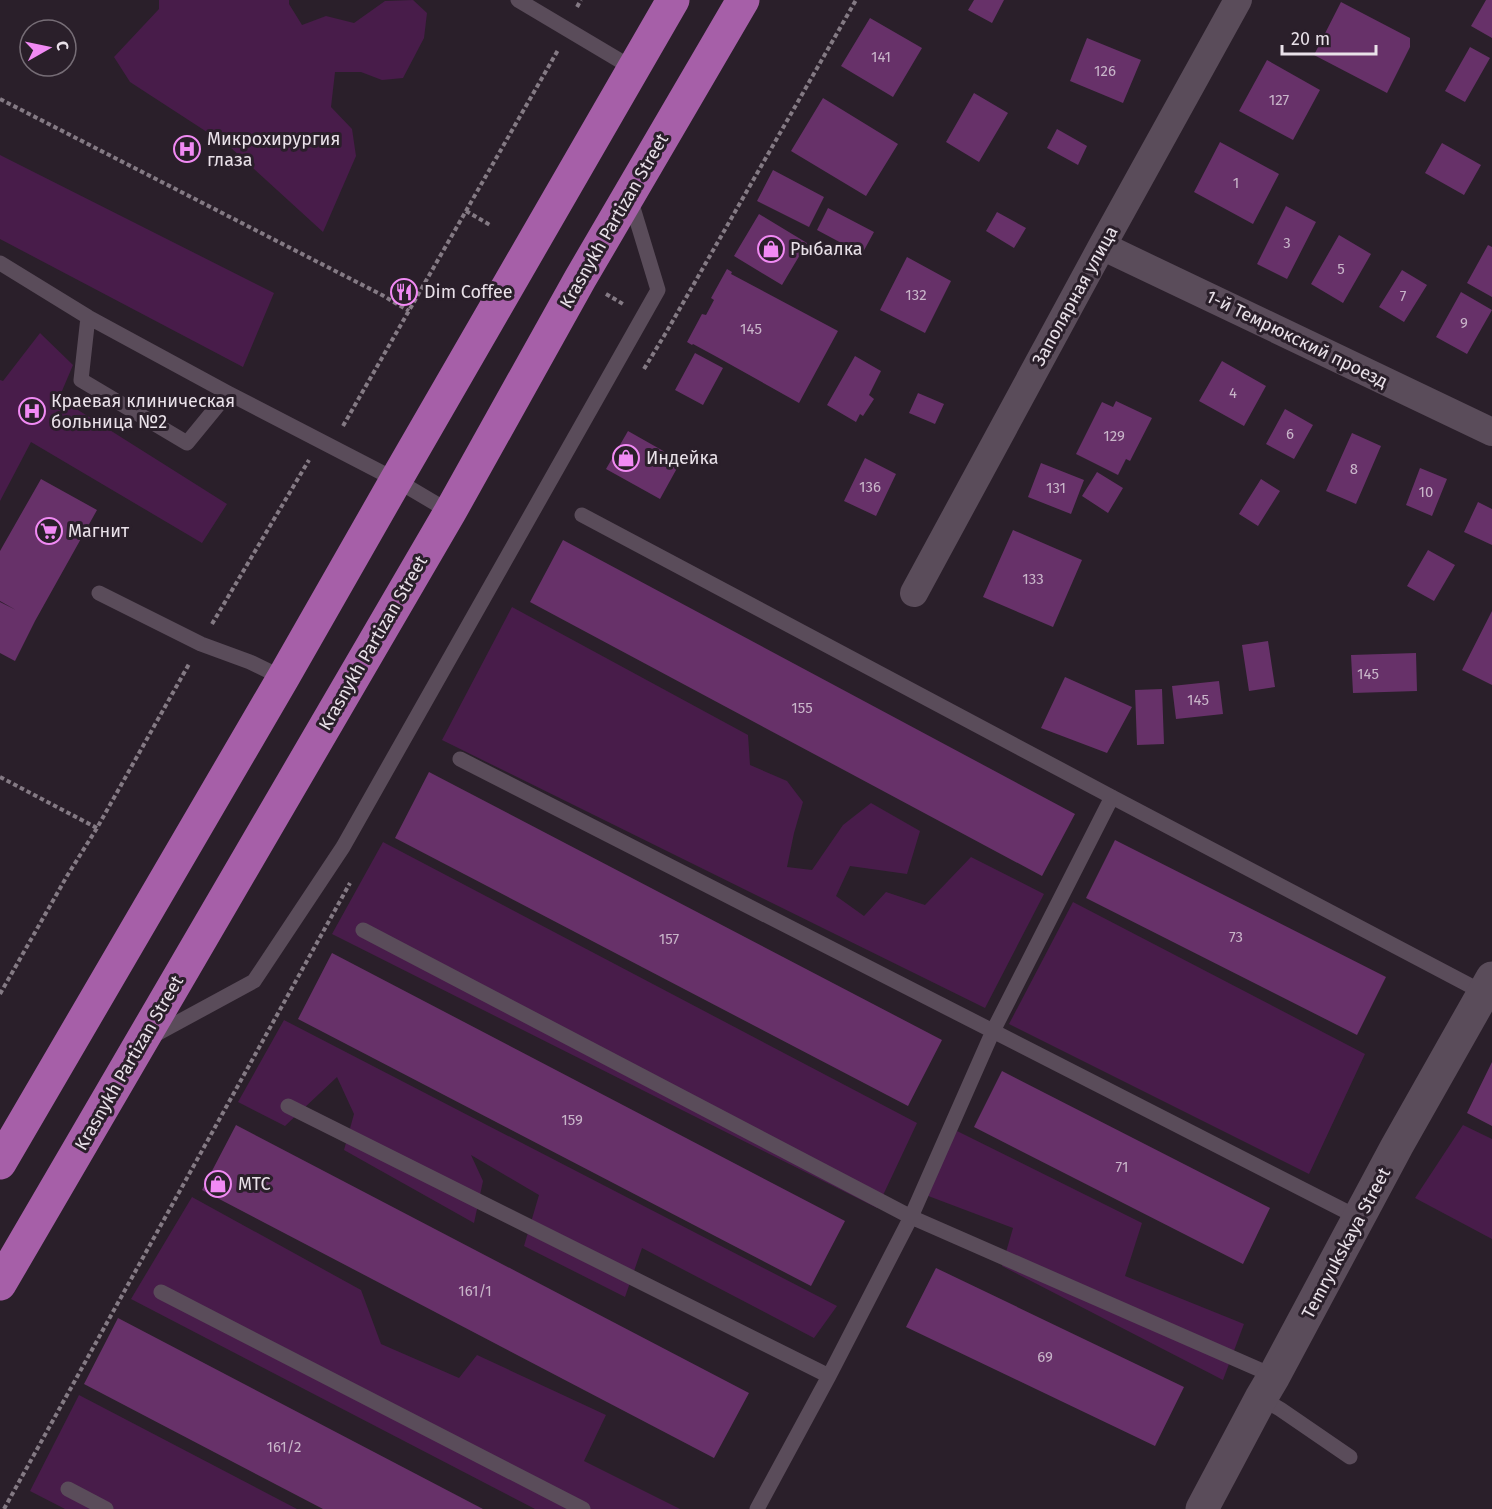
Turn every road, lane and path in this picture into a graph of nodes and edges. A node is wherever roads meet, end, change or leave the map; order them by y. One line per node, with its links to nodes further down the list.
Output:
1 (518, 0): 5 (lane)
2 (673, 0): 6 (highway)
3 (743, 0): 8 (highway, Krasnykh Partizan Street)
4 (1238, 0): 11 (street, Заполярная улица)
5 (566, 27): 6 (lane); 9 (path)
6 (634, 69): 18 (highway)
7 (0, 99): 13 (path)
8 (629, 195): 19 (highway, Krasnykh Partizan Street); 33 (lane)
9 (466, 211): 10 (path); 13 (path)
10 (490, 225)
11 (1102, 246): 16 (street, 1-й Темрюкский проезд); 22 (street, Заполярная улица)
12 (0, 263): 14 (lane)
13 (409, 311): 17 (path)
14 (88, 317): 15 (lane); 15 (lane)
15 (228, 393): 17 (lane)
16 (1492, 432)
17 (321, 440): 18 (lane); 23 (path)
18 (396, 480): 19 (lane); 24 (highway)
19 (450, 512): 33 (highway, Krasnykh Partizan Street)
20 (582, 515): 27 (lane)
21 (99, 592): 23 (lane)
22 (914, 593)
23 (201, 644): 24 (lane); 28 (path)
24 (283, 678): 35 (highway)
25 (460, 759): 32 (lane)
26 (0, 777): 28 (path)
27 (1112, 797): 30 (lane); 32 (lane)
28 (97, 828): 31 (path)
29 (363, 930): 36 (lane)
30 (1489, 989): 37 (street, Temryukskaya Street)
31 (0, 994)
32 (993, 1031): 36 (lane); 37 (lane)
33 (141, 1043): 38 (highway, Krasnykh Partizan Street)
34 (288, 1106): 40 (lane)
35 (0, 1163)
36 (910, 1217): 40 (lane); 41 (lane)
37 (1359, 1218): 41 (street, Temryukskaya Street)
38 (0, 1284)
39 (161, 1292): 45 (lane)
40 (830, 1376): 46 (lane)
41 (1268, 1387): 42 (lane); 47 (street, Temryukskaya Street)
42 (1350, 1457)
43 (68, 1489): 44 (lane)
44 (106, 1509)
45 (583, 1509)
46 (757, 1509)
47 (1202, 1509)

